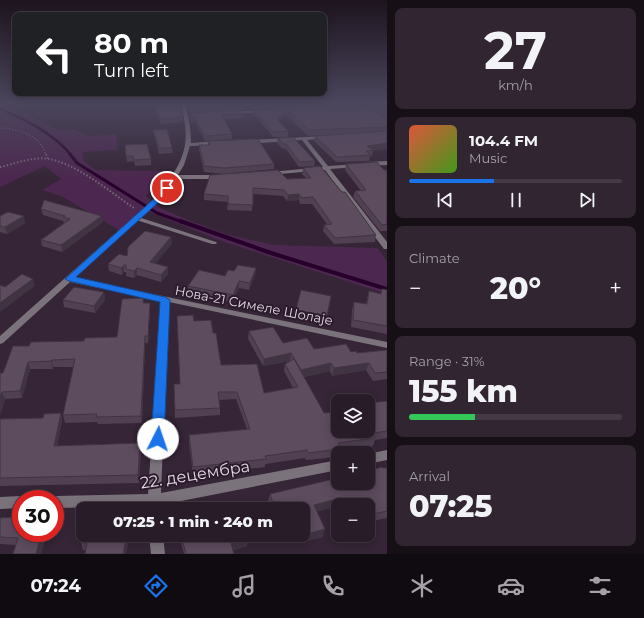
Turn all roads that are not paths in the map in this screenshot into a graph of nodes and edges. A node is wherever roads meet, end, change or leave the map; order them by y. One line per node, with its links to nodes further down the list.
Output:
1 (187, 128): 6 (street)
2 (334, 137): 3 (street)
3 (304, 139): 4 (street); 8 (street)
4 (242, 142)
5 (227, 143): 6 (street)
6 (188, 145): 10 (street)
7 (387, 163): 8 (street)
8 (327, 169): 9 (street); 14 (street)
9 (263, 174)
10 (175, 177): 11 (street); 12 (street)
11 (224, 177)
12 (135, 218): 13 (lane); 15 (street)
13 (214, 243)
14 (387, 246)
15 (69, 279): 16 (street, Нова-21 Симеле Шолаје); 17 (street)
16 (165, 300): 18 (street, Нова-21 Симеле Шолаје); 24 (street)
17 (0, 341)
18 (387, 345)
19 (387, 455): 20 (street)
20 (375, 458)
21 (331, 467): 25 (street, 22. децембра)
22 (12, 502): 26 (street)
23 (64, 502): 27 (street, 22. децембра)
24 (154, 502)
25 (168, 502)
26 (0, 503)
27 (76, 503)
28 (157, 542): 29 (street)
29 (158, 554)

